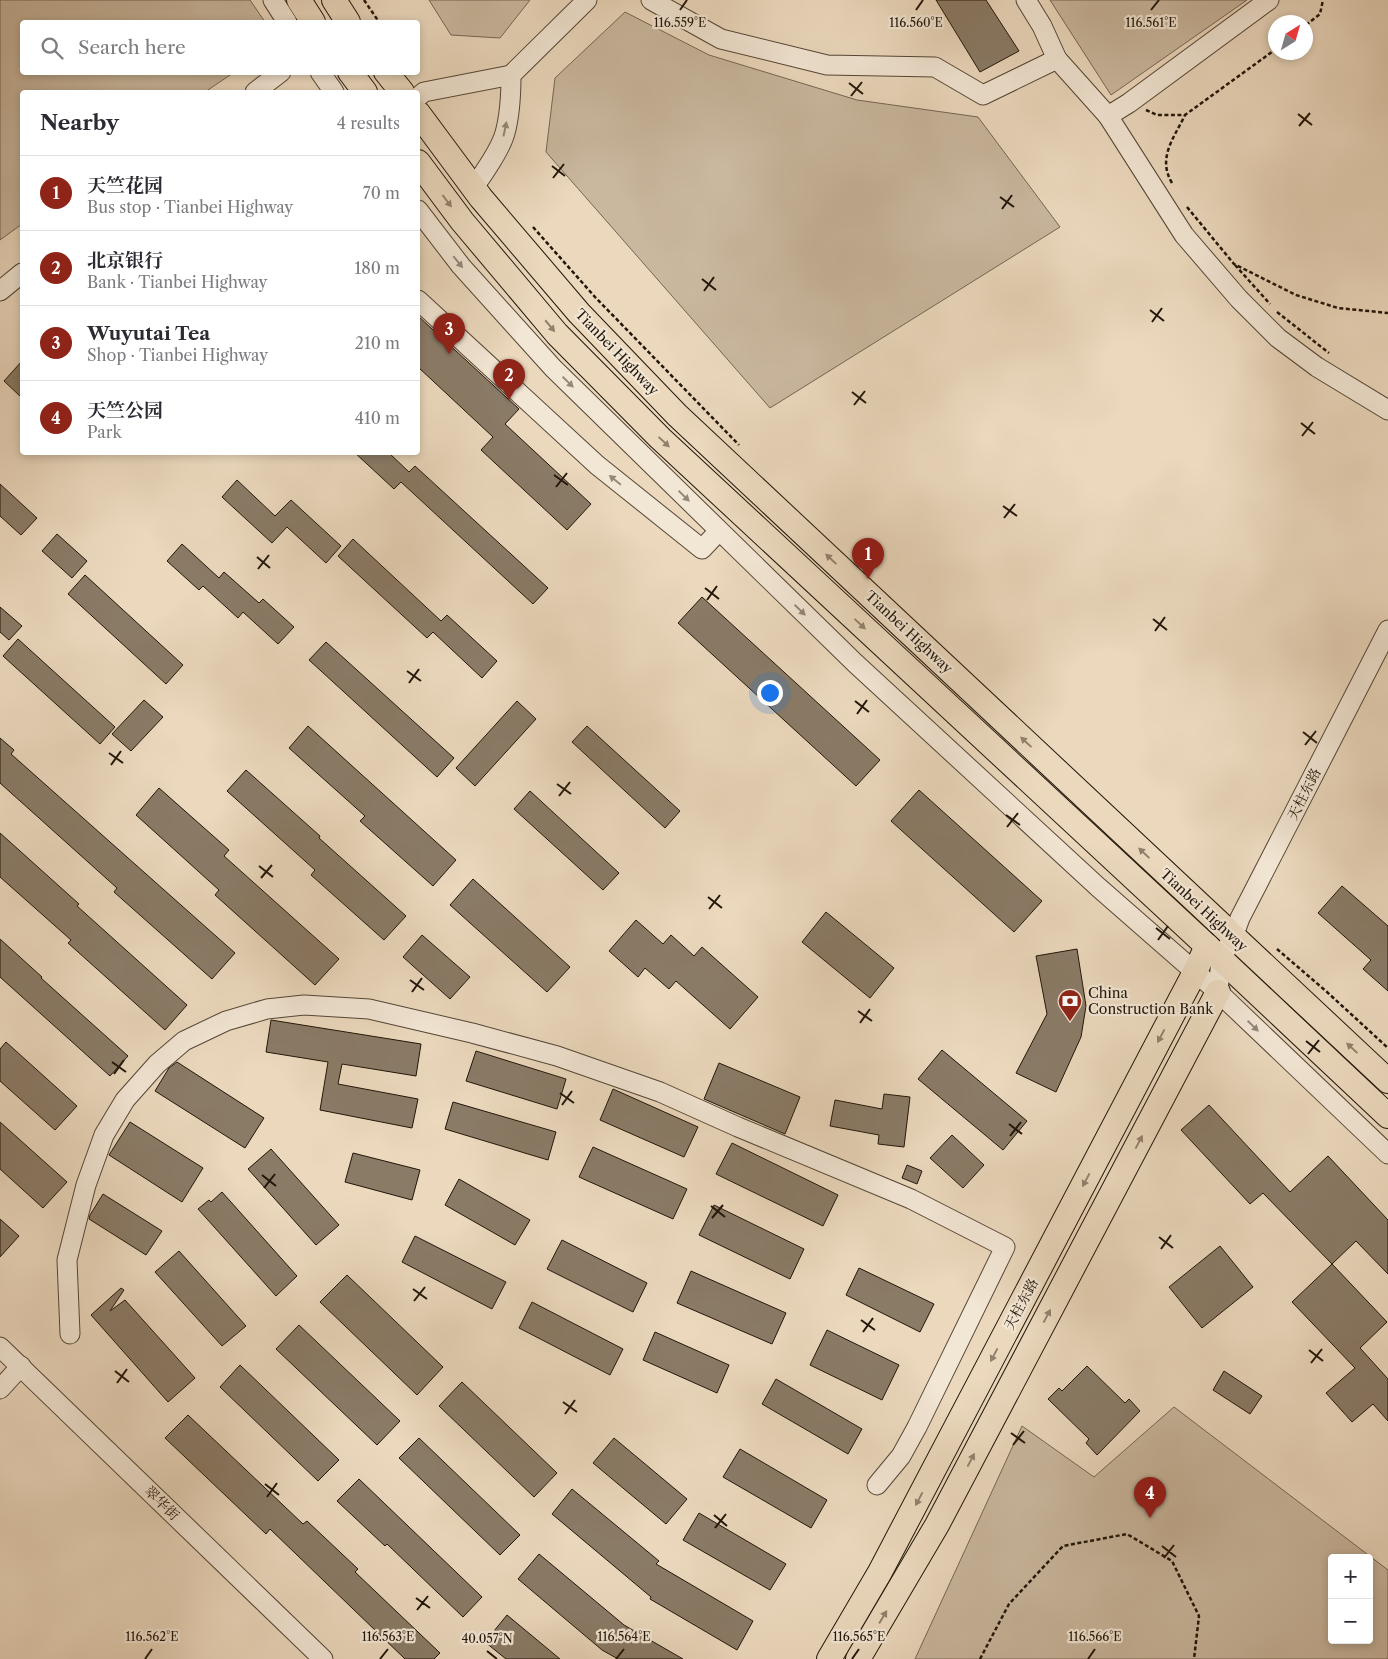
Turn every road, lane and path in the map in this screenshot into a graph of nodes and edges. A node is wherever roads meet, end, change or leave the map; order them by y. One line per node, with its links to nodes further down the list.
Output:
1 (273, 0): 10 (street)
2 (299, 0): 11 (main road)
3 (334, 0): 12 (main road)
4 (364, 0): 13 (path)
5 (587, 0): 21 (street)
6 (651, 0): 16 (street)
7 (1026, 0): 16 (street)
8 (1269, 0): 27 (street)
9 (1323, 0): 14 (path)
10 (286, 20)
11 (312, 20)
12 (346, 20)
13 (378, 20)
14 (1313, 20)
15 (1268, 55): 28 (path)
16 (1057, 58): 29 (street)
17 (277, 75): 22 (street)
18 (322, 75): 23 (street)
19 (352, 75): 24 (main road)
20 (388, 75): 25 (main road)
21 (511, 75): 26 (street); 32 (street, one-way to 21)
22 (258, 90)
23 (333, 90)
24 (364, 90)
25 (400, 90)
26 (420, 95)
27 (1129, 103): 28 (path); 29 (street)
28 (1185, 115): 33 (path)
29 (1108, 116): 43 (street)
30 (420, 117): 32 (main road, Tianbei Highway)
31 (420, 165): 49 (main road, Tianbei Highway, one-way to 49)
32 (473, 188): 47 (main road, Tianbei Highway, one-way to 32)
33 (1176, 190)
34 (1185, 204): 37 (path)
35 (420, 213): 45 (street, one-way to 45)
36 (530, 224): 44 (path)
37 (1234, 264): 41 (path); 42 (path)
38 (20, 275): 39 (street)
39 (0, 291)
40 (420, 302): 45 (street, one-way to 40)
41 (1388, 313)
42 (1335, 358)
43 (1388, 410)
44 (743, 449)
45 (719, 531): 50 (street, one-way to 50)
46 (1388, 630): 47 (street, 天柱东路)
47 (1233, 937): 49 (street, 天柱东路); 53 (main road, Tianbei Highway, one-way to 47)
48 (1276, 948): 52 (path)
49 (1214, 952): 50 (main road, 天柱东路); 51 (street); 54 (main road, Tianbei Highway)
50 (1195, 972): 51 (street); 62 (main road, 天柱东路, one-way to 62)
51 (1218, 992): 55 (street, one-way to 55); 63 (main road, 天柱东路, one-way to 51)
52 (1388, 1048)
53 (1388, 1081)
54 (1388, 1116)
55 (1388, 1154)
56 (70, 1334): 60 (street)
57 (0, 1347): 58 (street, 翠华街)
58 (21, 1366): 59 (street); 61 (street, 翠华街)
59 (0, 1389)
60 (876, 1485)
61 (323, 1659)
62 (829, 1659)
63 (858, 1659)
64 (980, 1659): 65 (path)
65 (1194, 1659)

